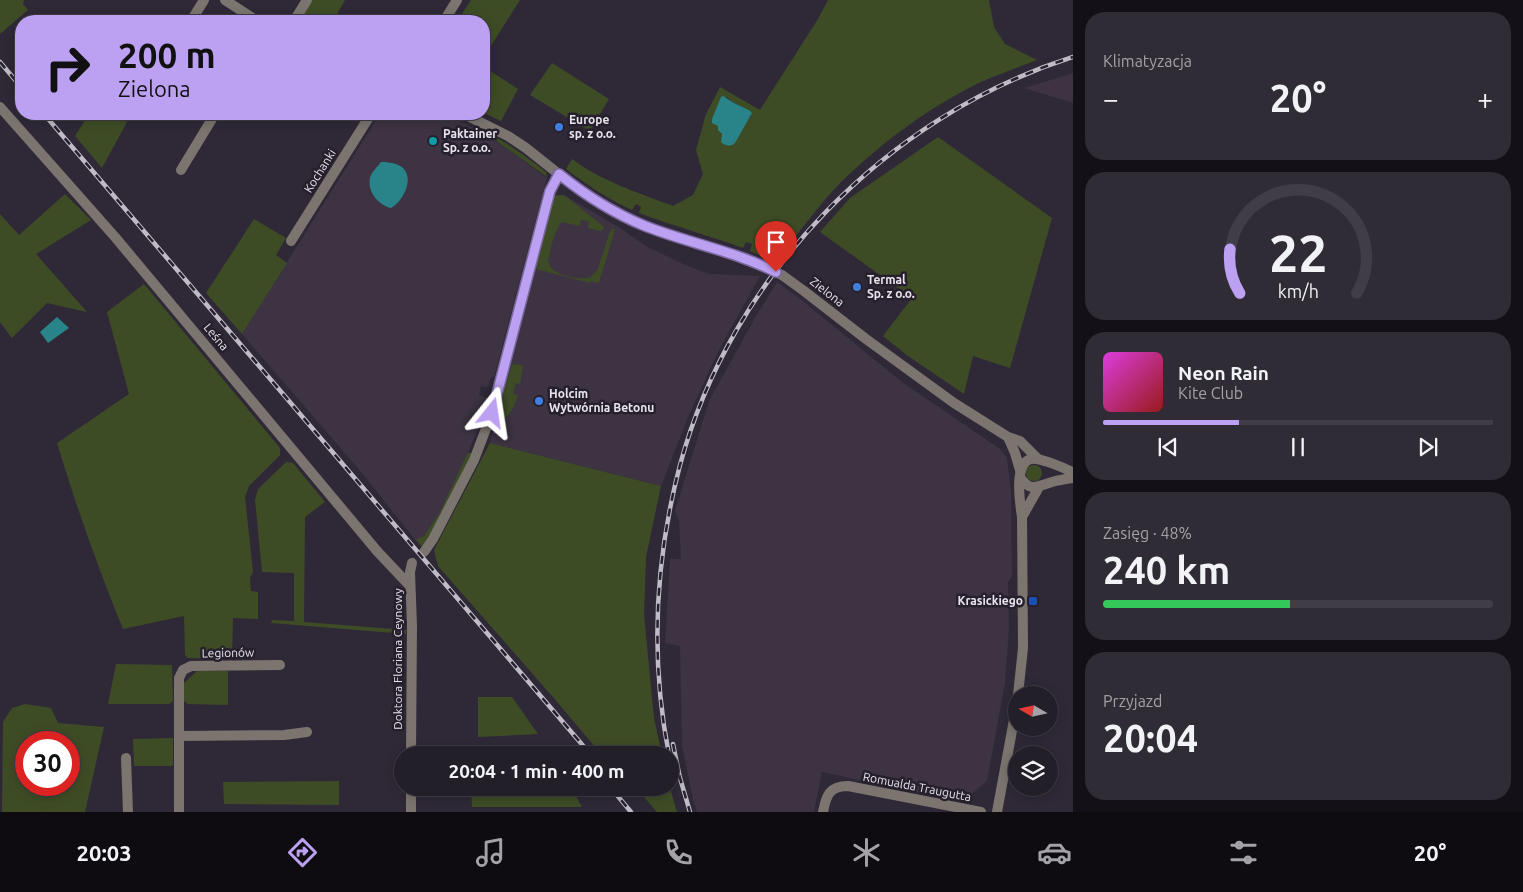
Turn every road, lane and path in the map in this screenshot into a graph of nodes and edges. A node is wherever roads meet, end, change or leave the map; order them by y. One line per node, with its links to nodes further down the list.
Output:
1 (204, 0): 5 (street)
2 (225, 0): 6 (street)
3 (307, 0): 7 (street)
4 (457, 0): 8 (street)
5 (195, 15)
6 (248, 15)
7 (298, 15)
8 (448, 15)
9 (0, 107): 25 (street, Leśna)
10 (211, 120): 13 (street)
11 (367, 120): 15 (street, Kochanki)
12 (476, 120): 14 (street)
13 (181, 170)
14 (559, 174): 16 (street, Zielona); 23 (street)
15 (291, 241)
16 (1008, 437): 17 (street, Zielona); 19 (street)
17 (1041, 460): 18 (street, Zielona); 19 (street); 21 (street)
18 (1073, 473)
19 (1020, 474): 21 (street); 22 (street)
20 (1073, 478): 21 (street)
21 (1041, 486): 22 (street)
22 (1022, 517): 27 (street)
23 (424, 552)
24 (412, 564): 25 (street, Doktora Floriana Ceynowy)
25 (410, 586): 31 (street, Doktora Floriana Ceynowy)
26 (280, 665): 29 (street, Legionów)
27 (1019, 686)
28 (307, 732): 29 (street)
29 (179, 736): 35 (street, Legionów)
30 (1011, 736): 39 (street)
31 (411, 746)
32 (126, 758): 34 (street)
33 (411, 796): 36 (street)
34 (128, 812)
35 (179, 812)
36 (411, 812)
37 (823, 812): 38 (street, Romualda Traugutta)
38 (982, 812)
39 (997, 812)

